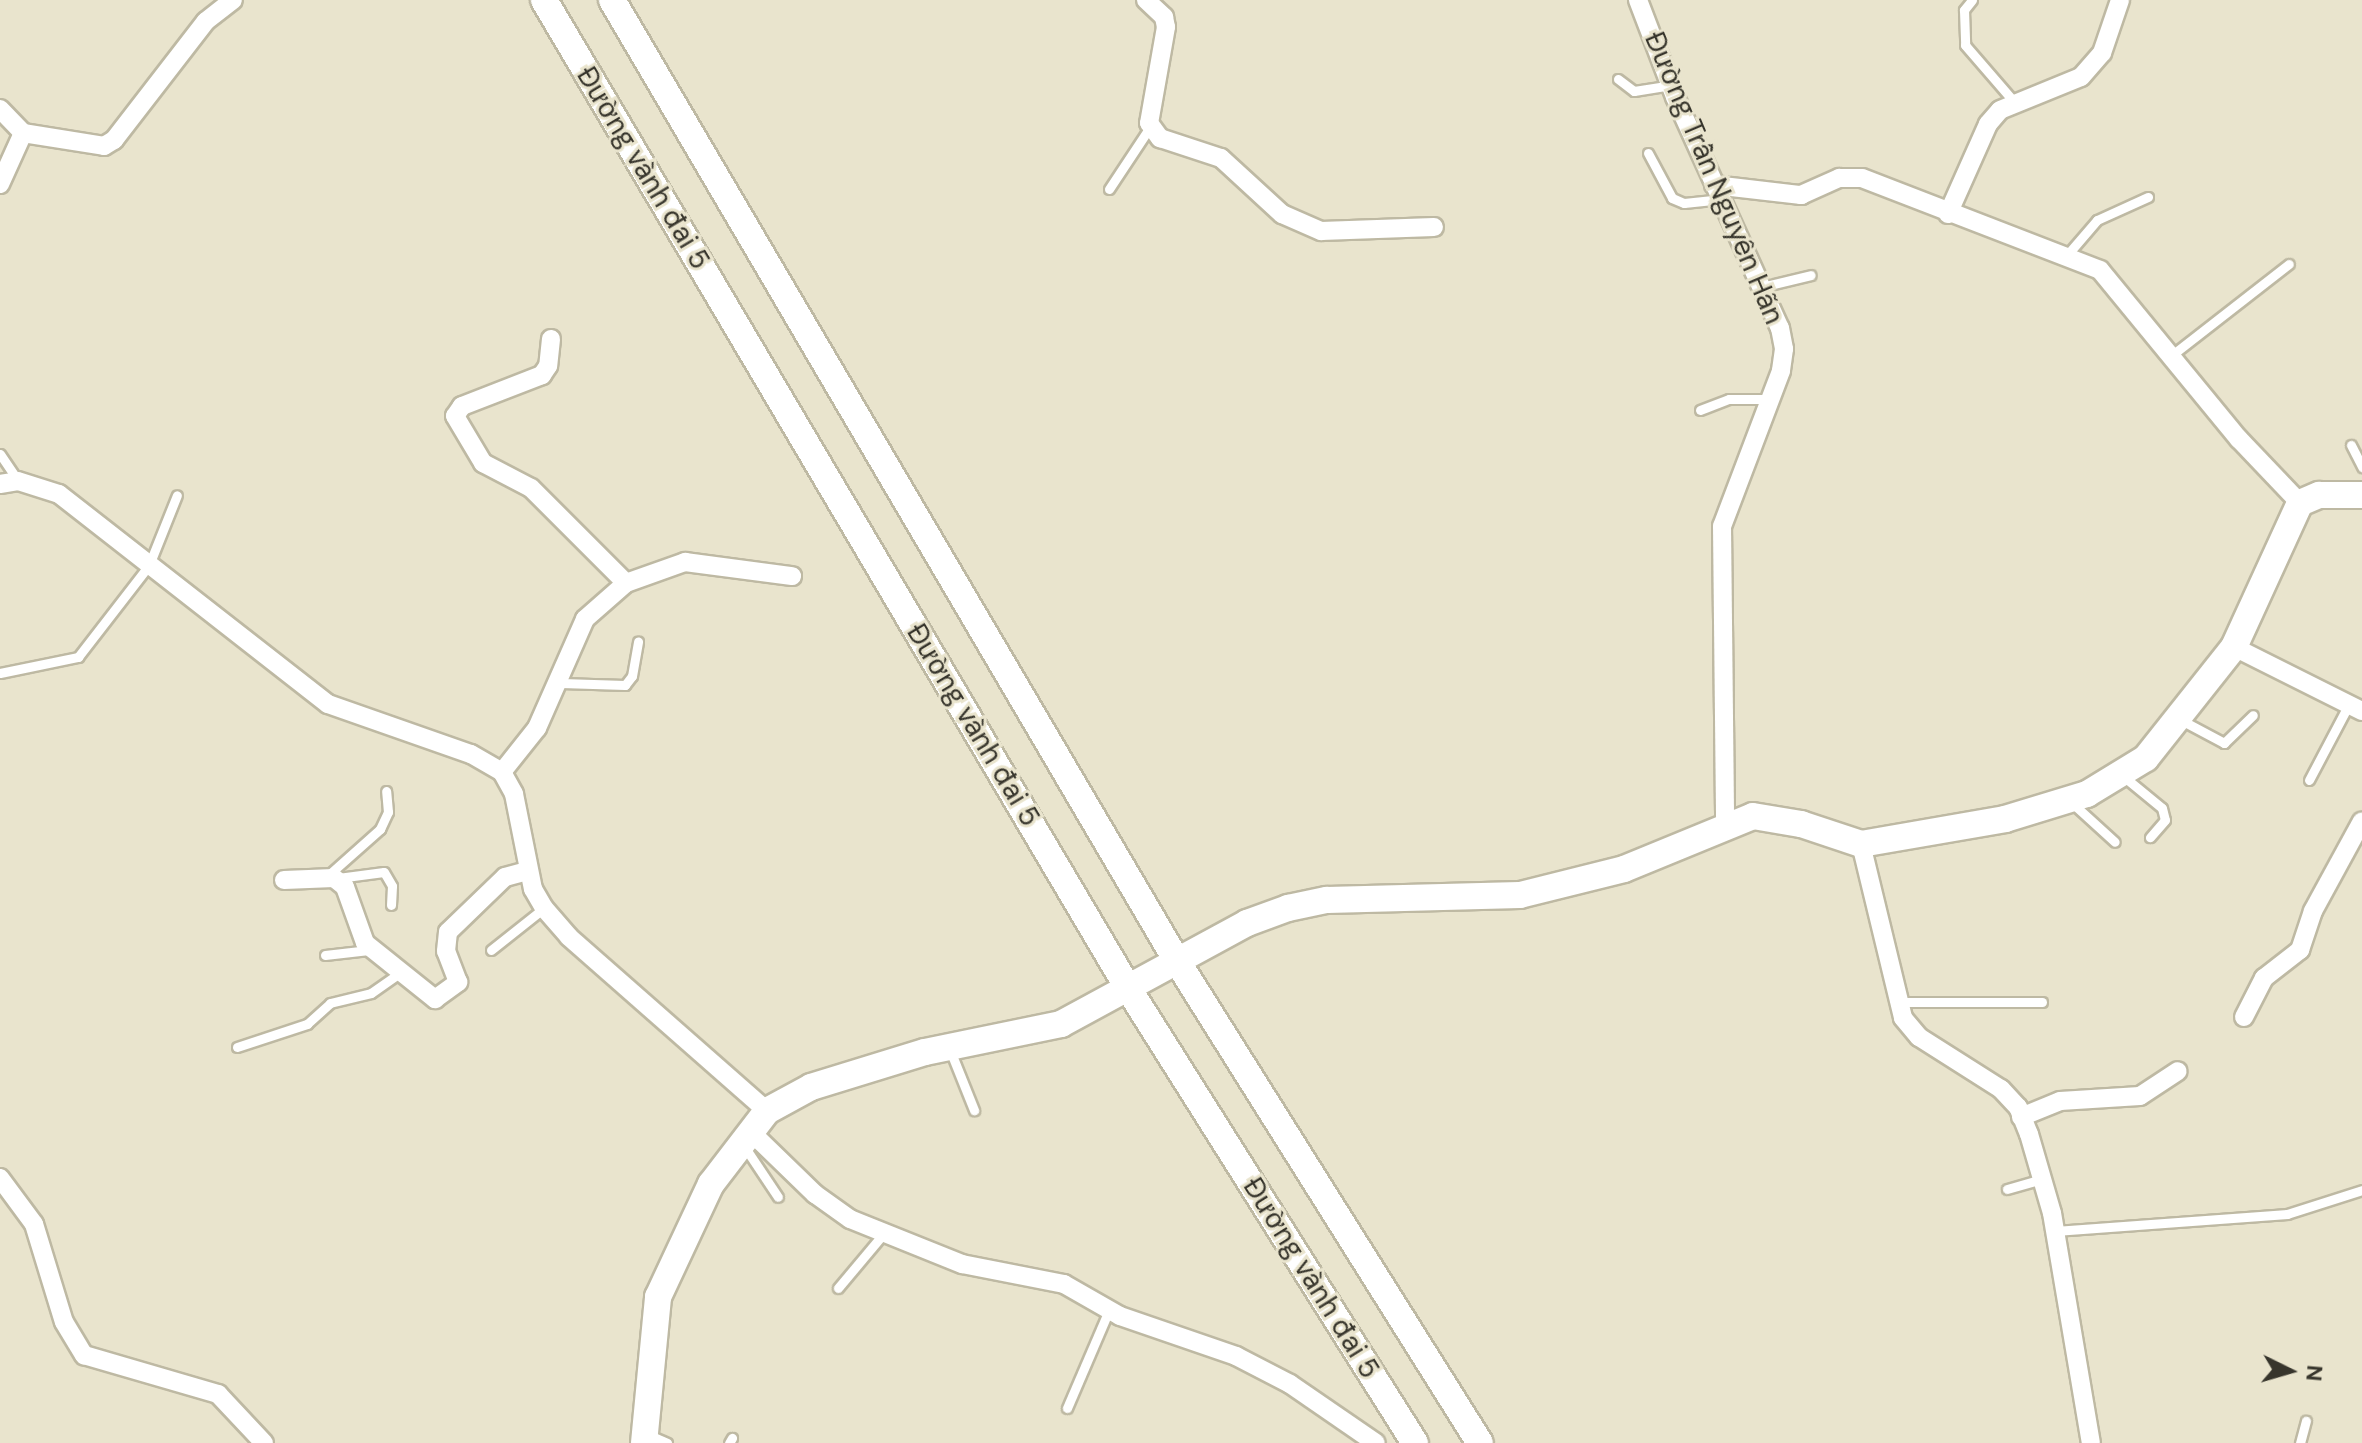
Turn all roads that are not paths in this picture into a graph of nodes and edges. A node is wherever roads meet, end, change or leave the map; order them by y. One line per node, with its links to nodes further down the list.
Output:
1 (233, 0): 13 (street)
2 (544, 0): 66 (main road, Đường vành đai 5)
3 (612, 0): 64 (main road, Đường vành đai 5)
4 (1146, 0): 12 (street)
5 (1638, 0): 9 (street, Đường Trần Nguyên Hãn)
6 (1972, 0): 10 (lane)
7 (2120, 0): 10 (street)
8 (1618, 79): 9 (lane)
9 (1670, 85): 17 (street, Đường Trần Nguyên Hãn)
10 (2016, 104): 19 (street)
11 (0, 109): 13 (street)
12 (1150, 127): 16 (lane); 20 (street)
13 (23, 133): 15 (street)
14 (1648, 153): 17 (lane)
15 (0, 184)
16 (1109, 189)
17 (1717, 192): 19 (street); 24 (street, Đường Trần Nguyên Hãn)
18 (2148, 197): 21 (lane)
19 (1948, 214): 21 (street)
20 (1434, 227)
21 (2067, 255): 26 (street)
22 (2289, 264): 26 (lane)
23 (1811, 275): 24 (lane)
24 (1761, 287): 27 (street, Đường Trần Nguyên Hãn)
25 (551, 339): 38 (street)
26 (2172, 355): 35 (street)
27 (1770, 399): 28 (lane); 52 (street, Đường Trần Nguyên Hãn)
28 (1700, 410)
29 (2351, 445): 31 (lane)
30 (0, 454): 32 (lane)
31 (2362, 467)
32 (9, 482): 36 (street)
33 (177, 495): 36 (lane)
34 (2362, 495): 35 (main road)
35 (2300, 503): 40 (main road)
36 (149, 565): 41 (lane); 46 (street)
37 (792, 576): 38 (street)
38 (626, 583): 42 (street)
39 (638, 642): 42 (lane)
40 (2234, 647): 43 (street); 45 (main road)
41 (0, 673)
42 (561, 683): 46 (street)
43 (2356, 708): 48 (lane)
44 (2253, 715): 45 (lane)
45 (2181, 720): 47 (main road)
46 (502, 772): 56 (street)
47 (2120, 774): 50 (main road); 53 (lane)
48 (2309, 780)
49 (386, 791): 57 (lane)
50 (2068, 799): 54 (lane); 55 (main road)
51 (2362, 821): 69 (street)
52 (1725, 825): 55 (main road); 64 (main road)
53 (2150, 837)
54 (2115, 842)
55 (1861, 844): 67 (street)
56 (528, 871): 60 (street); 65 (street)
57 (329, 878): 58 (street); 59 (lane); 61 (street)
58 (284, 880)
59 (391, 905)
60 (544, 908): 62 (lane); 75 (street)
61 (373, 950): 63 (lane); 65 (street)
62 (491, 950)
63 (325, 955)
64 (1177, 961): 66 (main road); 92 (main road, Đường vành đai 5)
65 (403, 971): 70 (lane)
66 (1128, 988): 71 (main road); 91 (main road, Đường vành đai 5)
67 (1897, 1002): 68 (lane); 74 (street)
68 (2042, 1002)
69 (2244, 1017)
70 (237, 1047)
71 (948, 1047): 73 (lane); 75 (main road)
72 (2178, 1071): 74 (street)
73 (974, 1110)
74 (2021, 1117): 77 (street)
75 (753, 1129): 80 (lane); 82 (street); 87 (main road)
76 (0, 1178): 89 (street)
77 (2042, 1179): 78 (lane); 81 (street)
78 (2007, 1189)
79 (2362, 1190): 81 (lane)
80 (778, 1197)
81 (2055, 1231): 88 (street)
82 (884, 1233): 83 (lane); 84 (street)
83 (838, 1288)
84 (1109, 1310): 85 (lane); 90 (street)
85 (1067, 1408)
86 (2306, 1421): 93 (lane)
87 (652, 1440)
88 (2087, 1442)
89 (264, 1443)
90 (1376, 1443)
91 (1415, 1443)
92 (1480, 1443)
93 (2300, 1443)

